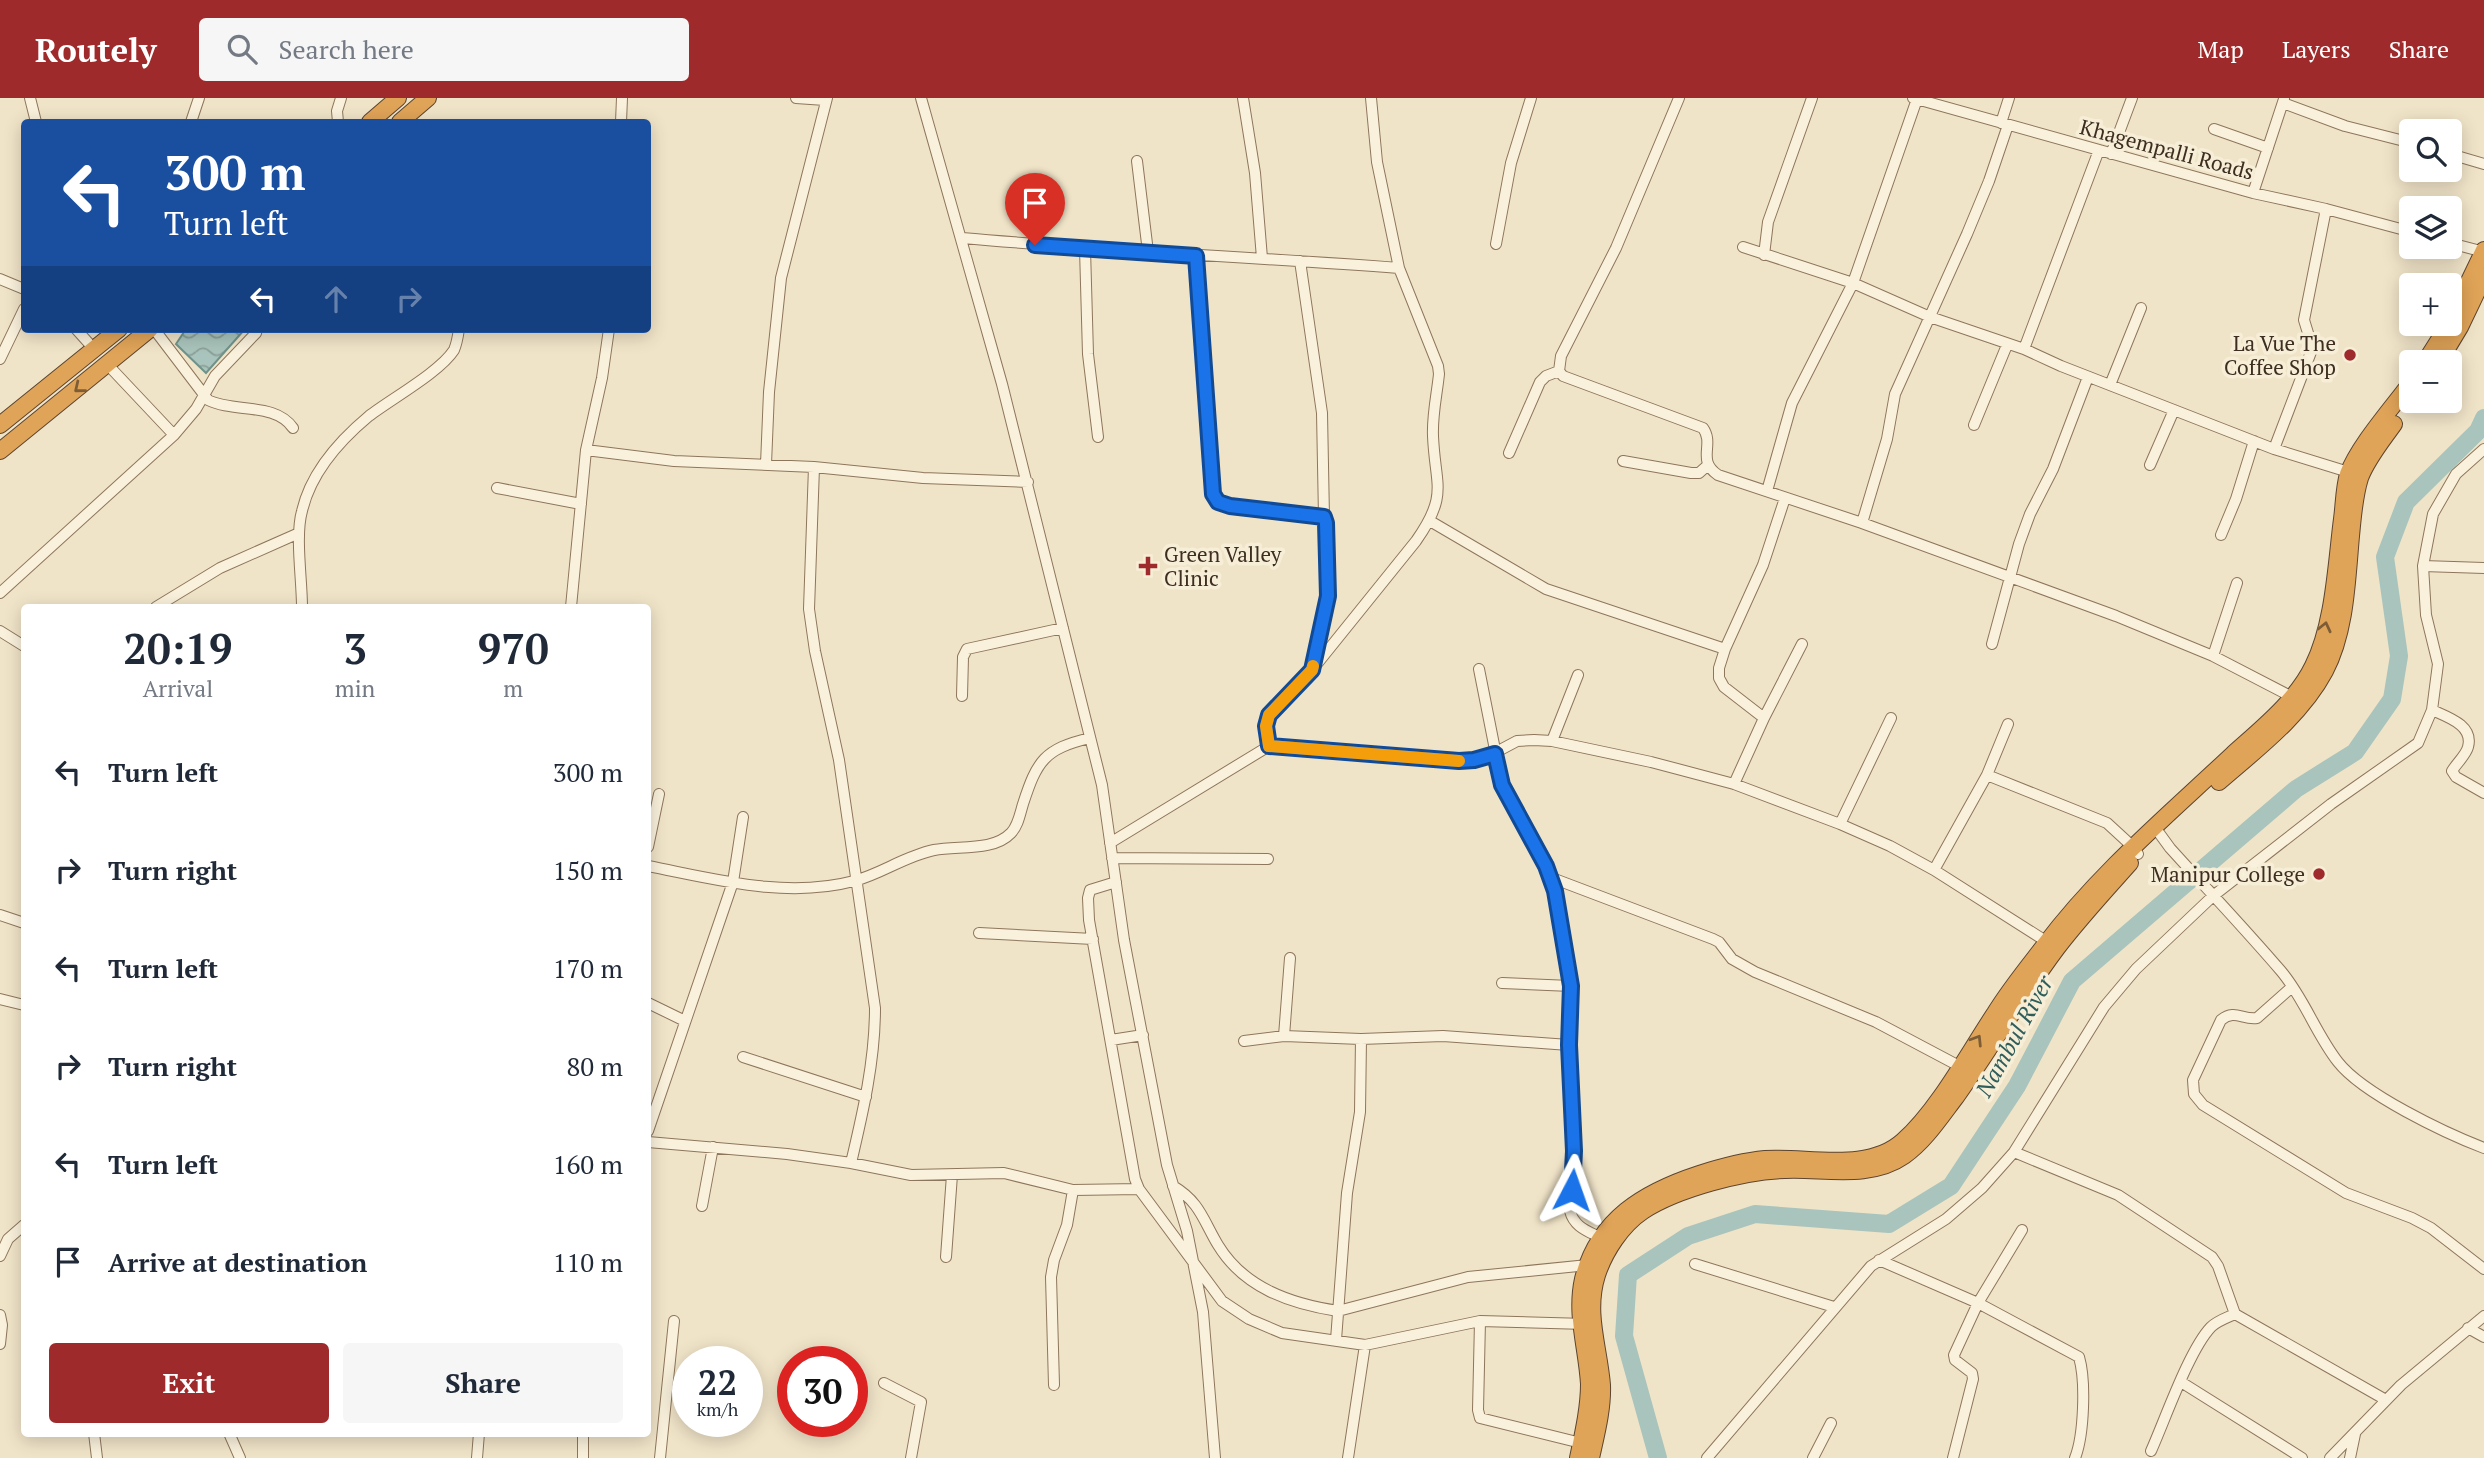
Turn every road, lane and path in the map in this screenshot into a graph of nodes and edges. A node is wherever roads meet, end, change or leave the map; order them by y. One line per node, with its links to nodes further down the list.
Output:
1 (30, 98): 19 (street)
2 (199, 98): 20 (street)
3 (341, 98): 21 (street)
4 (398, 98): 22 (highway)
5 (428, 98): 23 (highway)
6 (622, 98): 24 (street)
7 (796, 98): 17 (street)
8 (921, 98): 37 (street)
9 (1243, 98): 46 (street)
10 (1371, 98): 48 (street)
11 (1531, 98): 38 (street)
12 (1679, 98): 70 (street)
13 (1812, 98): 44 (street)
14 (1915, 98): 25 (street, Khagempalli Roads); 51 (street)
15 (2009, 98): 25 (street)
16 (2132, 98): 30 (street)
17 (826, 99): 89 (street)
18 (2283, 101): 27 (street); 28 (street)
19 (35, 119)
20 (193, 119)
21 (338, 119)
22 (374, 119)
23 (404, 119)
24 (621, 119)
25 (2005, 124): 29 (street, Khagempalli Roads); 56 (street)
26 (2214, 129): 28 (street)
27 (2399, 140)
28 (2268, 148): 34 (street)
29 (2099, 150): 30 (street, Khagempalli Roads); 66 (street)
30 (2111, 153): 34 (street, Khagempalli Roads)
31 (2462, 158): 33 (street)
32 (1138, 161): 43 (street)
33 (2484, 164)
34 (2253, 193): 35 (street, Khagempalli Roads)
35 (2326, 209): 36 (street, Khagempalli Roads); 83 (street)
36 (2399, 229)
37 (962, 238): 41 (street); 94 (street)
38 (1496, 244)
39 (2462, 246): 42 (street)
40 (1743, 247): 44 (street)
41 (1085, 249): 43 (street); 81 (street)
42 (2484, 251): 53 (highway)
43 (1148, 252): 45 (street)
44 (1764, 255): 51 (street)
45 (1196, 256): 46 (street); 99 (street)
46 (1262, 258): 47 (street)
47 (1300, 261): 48 (street); 99 (street)
48 (1399, 268): 100 (street)
49 (2484, 277): 67 (highway)
50 (0, 279): 52 (street)
51 (1853, 283): 56 (street); 96 (street)
52 (21, 288)
53 (2462, 296)
54 (2141, 308): 72 (street)
55 (21, 315): 68 (street)
56 (1930, 317): 64 (street); 101 (street)
57 (80, 333): 65 (street)
58 (114, 333): 65 (highway)
59 (147, 333): 69 (highway)
60 (155, 333): 73 (street)
61 (256, 333): 73 (street)
62 (458, 333): 102 (street)
63 (608, 333): 85 (street)
64 (2007, 345): 66 (street); 78 (street)
65 (94, 349): 77 (highway)
66 (2024, 349): 71 (street)
67 (2446, 350)
68 (0, 359)
69 (107, 364): 80 (street); 86 (highway, one-way to 86)
70 (1559, 371): 87 (street); 90 (street)
71 (2088, 377): 72 (street); 106 (street)
72 (2110, 385): 75 (street)
73 (204, 396): 79 (street); 80 (street)
74 (2399, 402): 93 (highway)
75 (2174, 410): 82 (street); 91 (street)
76 (2401, 413): 93 (highway)
77 (0, 425)
78 (1974, 425)
79 (293, 428)
80 (174, 435): 108 (street)
81 (1098, 437)
82 (2253, 441): 83 (street); 103 (street)
83 (2274, 449): 93 (street)
84 (2484, 449): 104 (street)
85 (586, 450): 89 (street); 98 (street)
86 (0, 451)
87 (1509, 453)
88 (1623, 461): 90 (street)
89 (766, 464): 92 (street)
90 (1708, 465): 96 (street)
91 (2150, 465)
92 (814, 467): 94 (street); 147 (street)
93 (2355, 474): 123 (highway)
94 (1028, 482): 112 (street)
95 (497, 488): 98 (street)
96 (1767, 491): 97 (street)
97 (1785, 498): 101 (street); 117 (street)
98 (580, 504): 111 (street)
99 (1324, 517): 120 (street)
100 (1430, 521): 117 (street); 120 (street)
101 (1862, 523): 106 (street)
102 (299, 533): 109 (street); 110 (street)
103 (2221, 535)
104 (2423, 566): 105 (street); 124 (street)
105 (2484, 568)
106 (2011, 579): 116 (street); 118 (street)
107 (2237, 583): 118 (street)
108 (0, 593)
109 (160, 604)
110 (302, 604)
111 (571, 604)
112 (1063, 628): 122 (street); 128 (street)
113 (0, 631): 114 (street)
114 (21, 644)
115 (1802, 644): 125 (street)
116 (1992, 644)
117 (1724, 649): 125 (street)
118 (2213, 656): 123 (street)
119 (1479, 669): 131 (street)
120 (1312, 670): 130 (street)
121 (1578, 675): 129 (street)
122 (962, 696)
123 (2298, 700): 138 (highway)
124 (2432, 710): 134 (street); 150 (street)
125 (1764, 718): 133 (street)
126 (1891, 718): 137 (street)
127 (2008, 724): 132 (street)
128 (1090, 738): 140 (street); 147 (street)
129 (1552, 741): 131 (street); 133 (street)
130 (1269, 746): 131 (street); 140 (street)
131 (1495, 754): 146 (street)
132 (1987, 775): 141 (street); 145 (street)
133 (1734, 784): 137 (street)
134 (2484, 793)
135 (659, 794): 139 (street)
136 (743, 817): 148 (street)
137 (1840, 824): 145 (street)
138 (2157, 830): 141 (highway); 150 (street)
139 (651, 833)
140 (1110, 843): 142 (street)
141 (2135, 850): 155 (highway)
142 (1112, 858): 143 (street); 149 (street)
143 (1268, 859)
144 (651, 867): 148 (street)
145 (1934, 870): 155 (street)
146 (1552, 878): 158 (street); 171 (street)
147 (857, 881): 148 (street); 172 (street)
148 (733, 882): 163 (street)
149 (1113, 882): 154 (street); 164 (street)
150 (2211, 895): 159 (street); 176 (street)
151 (0, 915): 152 (street)
152 (21, 922)
153 (979, 933): 154 (street)
154 (1093, 939): 167 (street)
155 (2052, 945): 171 (highway, one-way to 155); 203 (highway)
156 (1290, 958): 165 (street)
157 (1502, 983): 158 (street)
158 (1571, 986): 169 (street)
159 (2292, 986): 175 (street); 194 (street)
160 (0, 999): 161 (street)
161 (21, 1004)
162 (651, 1004): 163 (street)
163 (685, 1021): 173 (street)
164 (1134, 1036): 167 (street); 180 (street)
165 (1284, 1036): 166 (street); 168 (street)
166 (1361, 1039): 169 (street); 197 (street)
167 (1111, 1040): 181 (street)
168 (1244, 1041)
169 (1569, 1045): 187 (street)
170 (743, 1058): 172 (street)
171 (1961, 1067): 187 (highway)
172 (866, 1097): 178 (street)
173 (651, 1122)
174 (651, 1143): 177 (street)
175 (2484, 1147)
176 (2014, 1152): 190 (street); 198 (street)
177 (711, 1158): 178 (street); 183 (street)
178 (851, 1163): 179 (street)
179 (952, 1175): 182 (street); 189 (street)
180 (1173, 1186): 193 (street); 197 (street)
181 (1139, 1189): 182 (street); 193 (street)
182 (1073, 1190): 211 (street)
183 (702, 1206)
184 (21, 1229): 186 (street)
185 (2022, 1230): 195 (street)
186 (4, 1238): 188 (street)
187 (1601, 1238): 192 (highway)
188 (0, 1256)
189 (946, 1257)
190 (1879, 1260): 195 (street); 196 (street)
191 (1695, 1264): 196 (street)
192 (1588, 1265): 197 (street); 203 (highway)
193 (1195, 1267): 206 (street); 227 (street)
194 (2484, 1269)
195 (1978, 1303): 232 (street); 233 (street)
196 (1834, 1307): 230 (street)
197 (1338, 1311): 206 (street)
198 (2235, 1314): 209 (street); 212 (street)
199 (0, 1315): 207 (street)
200 (2484, 1316): 204 (street)
201 (674, 1321): 225 (street)
202 (1480, 1321): 203 (street); 208 (street); 219 (street)
203 (1586, 1324): 219 (highway); 229 (highway)
204 (2468, 1328): 205 (street); 212 (street)
205 (2484, 1337)
206 (1335, 1340): 208 (street)
207 (0, 1344)
208 (1365, 1345): 228 (street)
209 (2181, 1382): 220 (street); 234 (street)
210 (884, 1383): 226 (street)
211 (1054, 1385)
212 (2386, 1400): 214 (street)
213 (1831, 1423): 231 (street)
214 (2355, 1431): 235 (street); 236 (street)
215 (94, 1437): 221 (street)
216 (231, 1437): 222 (street)
217 (479, 1437): 223 (street)
218 (583, 1437): 224 (street)
219 (1580, 1450)
220 (2151, 1451)
221 (97, 1458)
222 (240, 1458)
223 (477, 1458)
224 (583, 1458)
225 (660, 1458)
226 (911, 1458)
227 (1214, 1458)
228 (1348, 1458)
229 (1591, 1458)
230 (1707, 1458)
231 (1813, 1458)
232 (1953, 1458)
233 (2075, 1458)
234 (2302, 1458)
235 (2330, 1458)
236 (2350, 1458)

